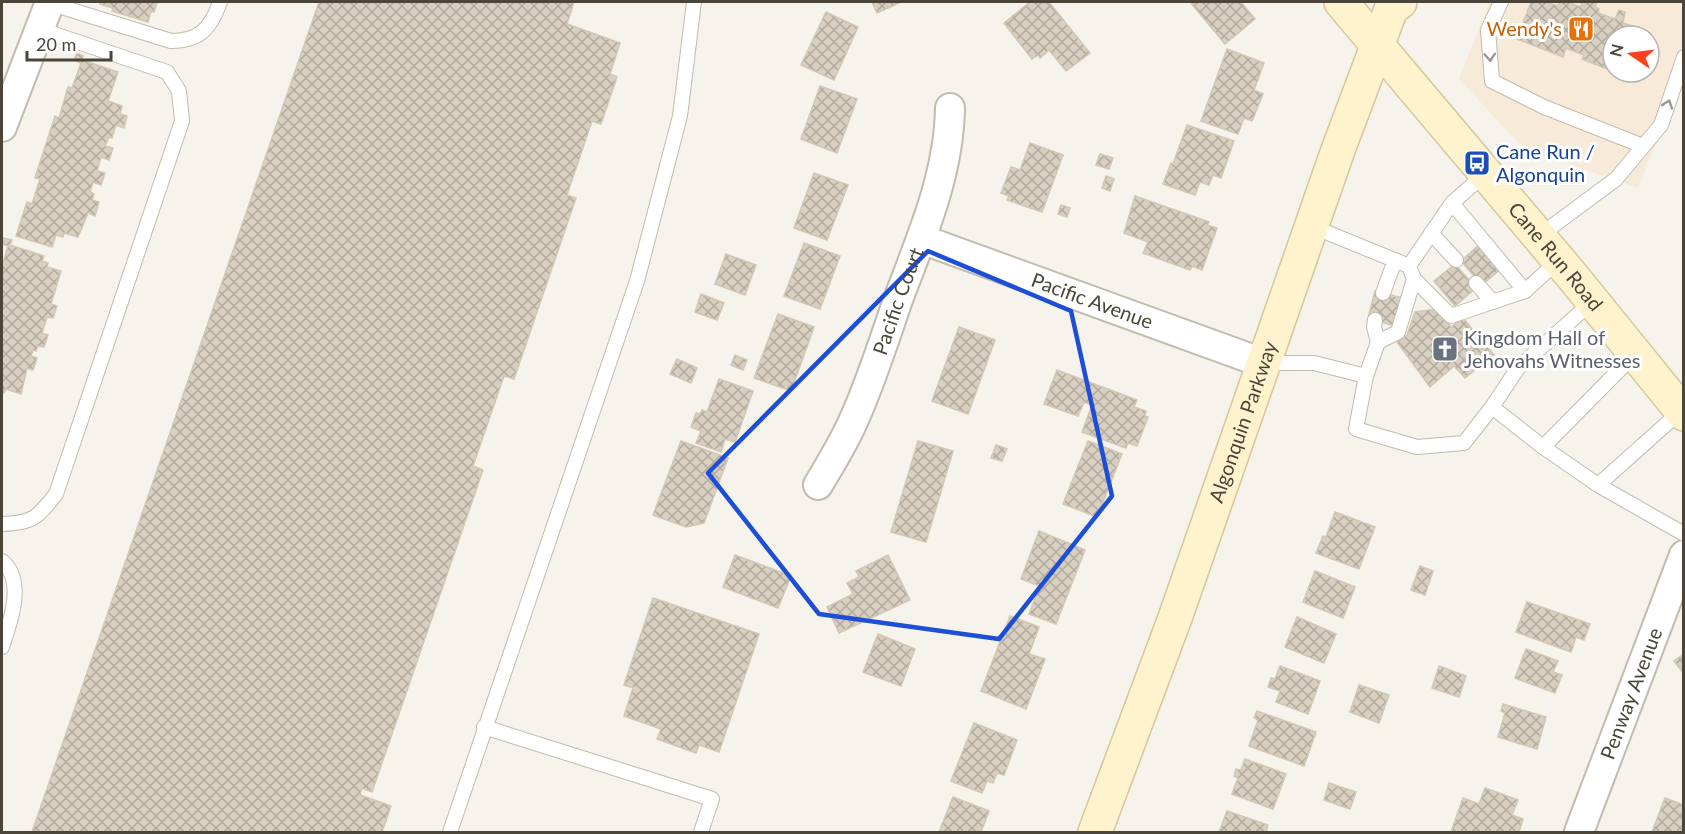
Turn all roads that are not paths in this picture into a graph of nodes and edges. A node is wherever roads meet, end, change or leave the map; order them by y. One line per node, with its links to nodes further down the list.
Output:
1 (49, 2): 2 (lane); 7 (street)
2 (220, 2)
3 (694, 2): 43 (lane)
4 (1341, 2): 8 (main road, Cane Run Road)
5 (1501, 2): 12 (lane, one-way to 12)
6 (1393, 4): 8 (main road, Algonquin Parkway)
7 (39, 29): 11 (street); 38 (lane)
8 (1378, 46): 13 (main road, Cane Run Road); 15 (main road, Algonquin Parkway)
9 (1683, 57): 12 (lane, one-way to 9)
10 (950, 108): 17 (street, Pacific Court)
11 (2, 127)
12 (1643, 146): 18 (lane)
13 (1486, 173): 14 (lane); 18 (main road, Cane Run Road)
14 (1452, 203): 16 (lane); 24 (lane)
15 (1311, 226): 19 (lane); 31 (main road, Algonquin Parkway)
16 (1431, 233): 20 (lane); 21 (lane)
17 (921, 239): 31 (street, Pacific Avenue); 36 (street, Pacific Court)
18 (1549, 248): 24 (lane); 26 (main road, Cane Run Road)
19 (1395, 260): 21 (lane); 25 (lane)
20 (1456, 260)
21 (1408, 266): 22 (lane)
22 (1414, 279): 27 (lane); 29 (lane)
23 (1476, 283): 27 (lane)
24 (1525, 291): 27 (lane)
25 (1383, 293)
26 (1593, 301): 30 (main road, Cane Run Road); 33 (lane)
27 (1492, 302)
28 (1375, 320): 29 (lane)
29 (1378, 342): 32 (lane)
30 (1635, 354): 34 (main road, Cane Run Road); 35 (lane)
31 (1263, 363): 32 (lane); 46 (main road, Algonquin Parkway)
32 (1366, 376): 33 (lane)
33 (1492, 407): 35 (lane)
34 (1682, 412): 37 (lane)
35 (1543, 447): 37 (lane)
36 (818, 485)
37 (1598, 485): 39 (lane)
38 (2, 524)
39 (1683, 534)
40 (1683, 555): 47 (street, Penway Avenue)
41 (2, 561): 42 (lane)
42 (2, 647)
43 (484, 727): 44 (lane); 45 (lane)
44 (450, 832)
45 (701, 832)
46 (1095, 832)
47 (1579, 832)

